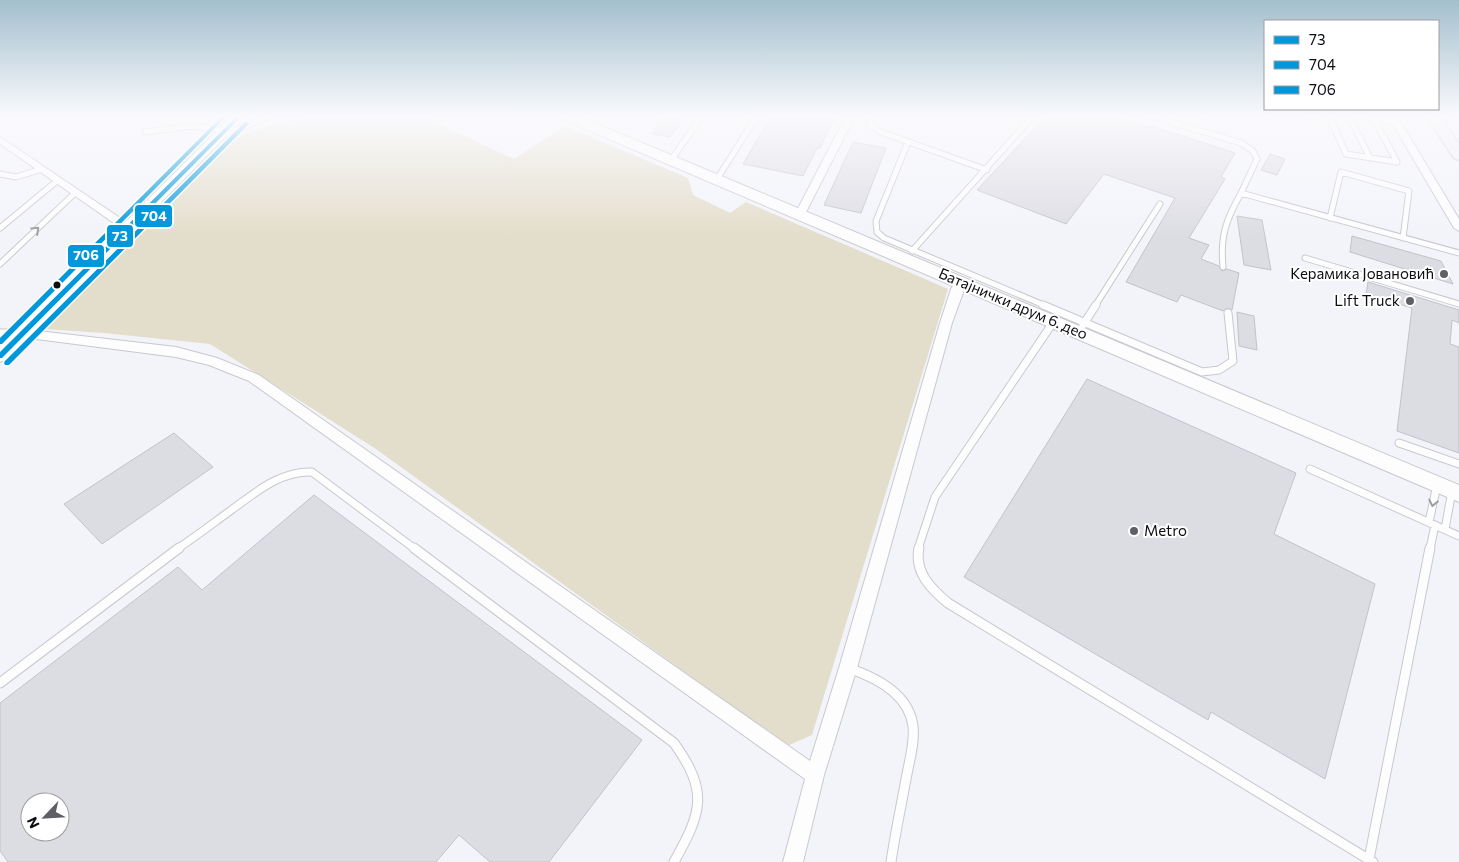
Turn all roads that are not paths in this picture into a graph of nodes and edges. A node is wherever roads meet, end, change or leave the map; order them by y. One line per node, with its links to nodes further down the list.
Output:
1 (23, 156): 16 (street)
2 (201, 156): 27 (main road)
3 (662, 156): 15 (street, Батајнички друм 6. део)
4 (674, 156): 15 (lane)
5 (731, 156): 19 (lane)
6 (830, 156): 24 (street)
7 (902, 156): 30 (lane)
8 (948, 156): 17 (lane)
9 (999, 156): 17 (lane)
10 (1256, 156): 22 (lane)
11 (1359, 156): 14 (lane)
12 (1394, 156): 14 (lane)
13 (1416, 156): 28 (street)
14 (1370, 158)
15 (671, 160): 19 (street, Батајнички друм 6. део)
16 (42, 170): 18 (lane); 20 (street)
17 (987, 170): 30 (lane)
18 (0, 174)
19 (717, 179): 24 (street, Батајнички друм 6. део)
20 (58, 180): 21 (street); 26 (lane)
21 (76, 192): 27 (street); 33 (lane, one-way to 21)
22 (1241, 193): 25 (lane); 34 (lane)
23 (1160, 204): 39 (lane)
24 (800, 214): 35 (street, Батајнички друм 6. део)
25 (1330, 218): 29 (lane); 29 (lane)
26 (0, 228)
27 (128, 228): 41 (main road)
28 (1459, 228)
29 (1403, 238): 31 (lane)
30 (912, 250): 39 (lane)
31 (1459, 253)
32 (1305, 258): 36 (lane)
33 (0, 264)
34 (1223, 267)
35 (961, 282): 38 (street, Батајнички друм 6. део); 50 (street)
36 (1459, 304)
37 (1228, 313): 39 (lane)
38 (1054, 321): 39 (street, Батајнички друм 6. део); 53 (lane)
39 (1081, 327): 46 (street, Батајнички друм 6. део)
40 (0, 333): 41 (lane)
41 (21, 333): 42 (street); 52 (street)
42 (0, 356)
43 (1399, 443): 44 (lane)
44 (1459, 464)
45 (1310, 469): 47 (lane)
46 (1449, 490): 47 (lane, one-way to 47); 48 (lane)
47 (1432, 524): 48 (lane); 53 (lane)
48 (1445, 529): 49 (lane)
49 (1459, 536)
50 (848, 668): 52 (street); 56 (lane)
51 (0, 683): 54 (lane)
52 (815, 775): 55 (street)
53 (1371, 861)
54 (674, 862)
55 (793, 862)
56 (891, 862)

